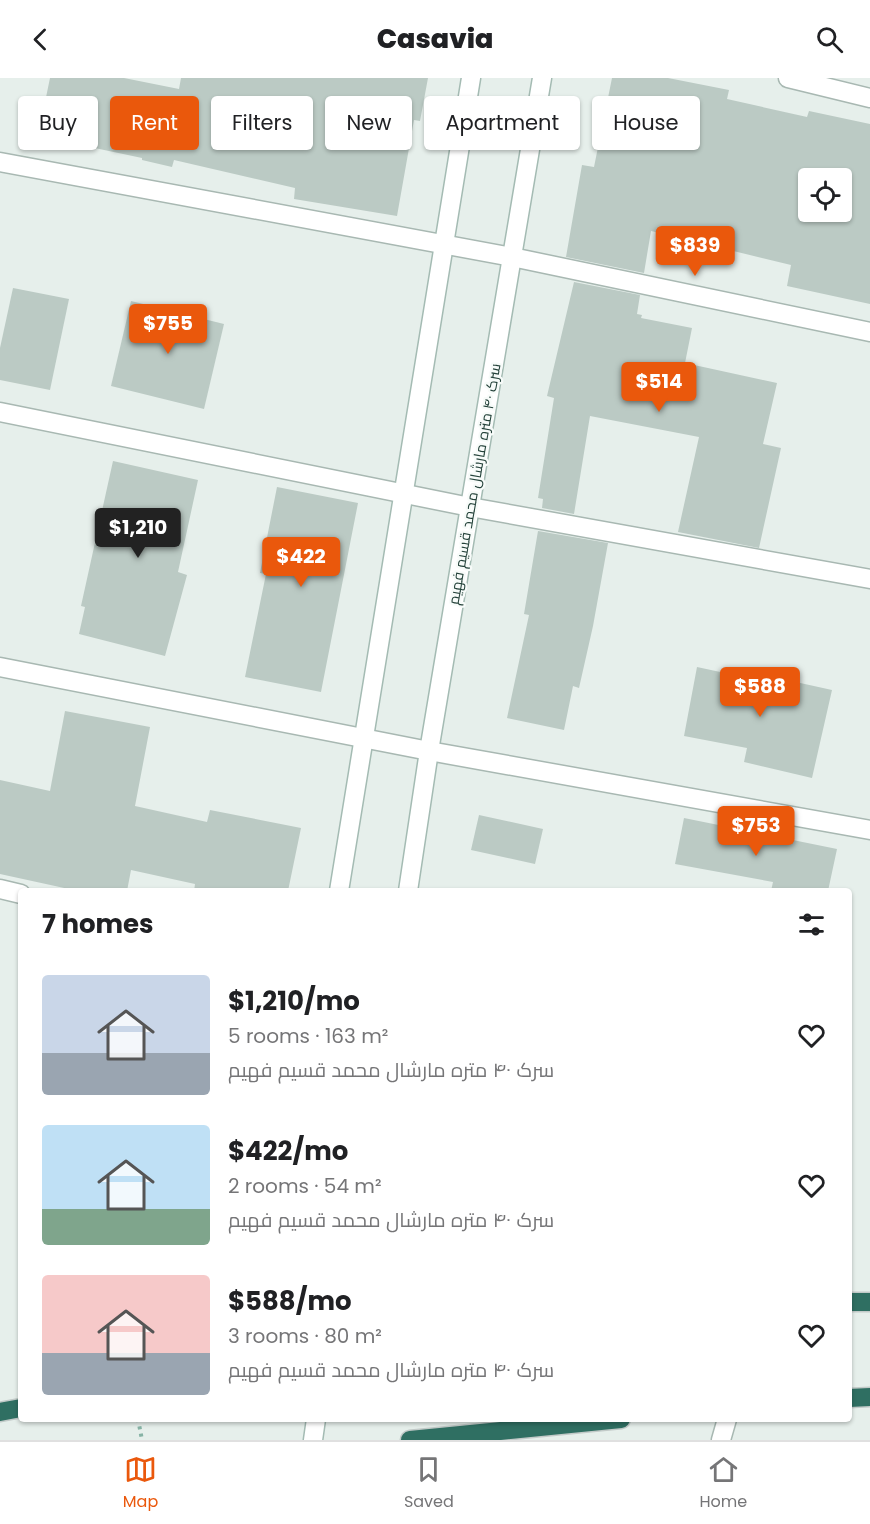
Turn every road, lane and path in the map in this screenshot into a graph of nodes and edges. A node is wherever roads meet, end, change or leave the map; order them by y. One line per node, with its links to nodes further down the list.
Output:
1 (471, 78): 6 (street)
2 (542, 78): 7 (street, سرک ۴۰ متره مارشال محمد قسیم فهیم)
3 (788, 78): 4 (street)
4 (870, 98)
5 (0, 162): 6 (street)
6 (444, 244): 7 (street); 10 (street)
7 (513, 257): 8 (street); 11 (street, سرک ۴۰ متره مارشال محمد قسیم فهیم)
8 (870, 332)
9 (0, 412): 10 (street)
10 (404, 494): 11 (street); 14 (street)
11 (470, 507): 12 (street); 15 (street, سرک ۴۰ متره مارشال محمد قسیم فهیم)
12 (870, 579)
13 (0, 667): 14 (street)
14 (364, 739): 15 (street); 17 (street)
15 (429, 752): 16 (street); 18 (street, سرک ۴۰ متره مارشال محمد قسیم فهیم)
16 (870, 830)
17 (339, 888)
18 (408, 888)
19 (0, 889): 20 (street)
20 (18, 893)
21 (852, 1302): 22 (highway)
22 (870, 1302)
23 (870, 1396): 24 (highway)
24 (852, 1398)
25 (18, 1409): 26 (highway)
26 (0, 1412)
27 (139, 1422): 31 (path)
28 (316, 1422): 32 (street)
29 (591, 1422): 33 (highway)
30 (726, 1422): 34 (street)
31 (142, 1440)
32 (313, 1440)
33 (410, 1440)
34 (721, 1440)

